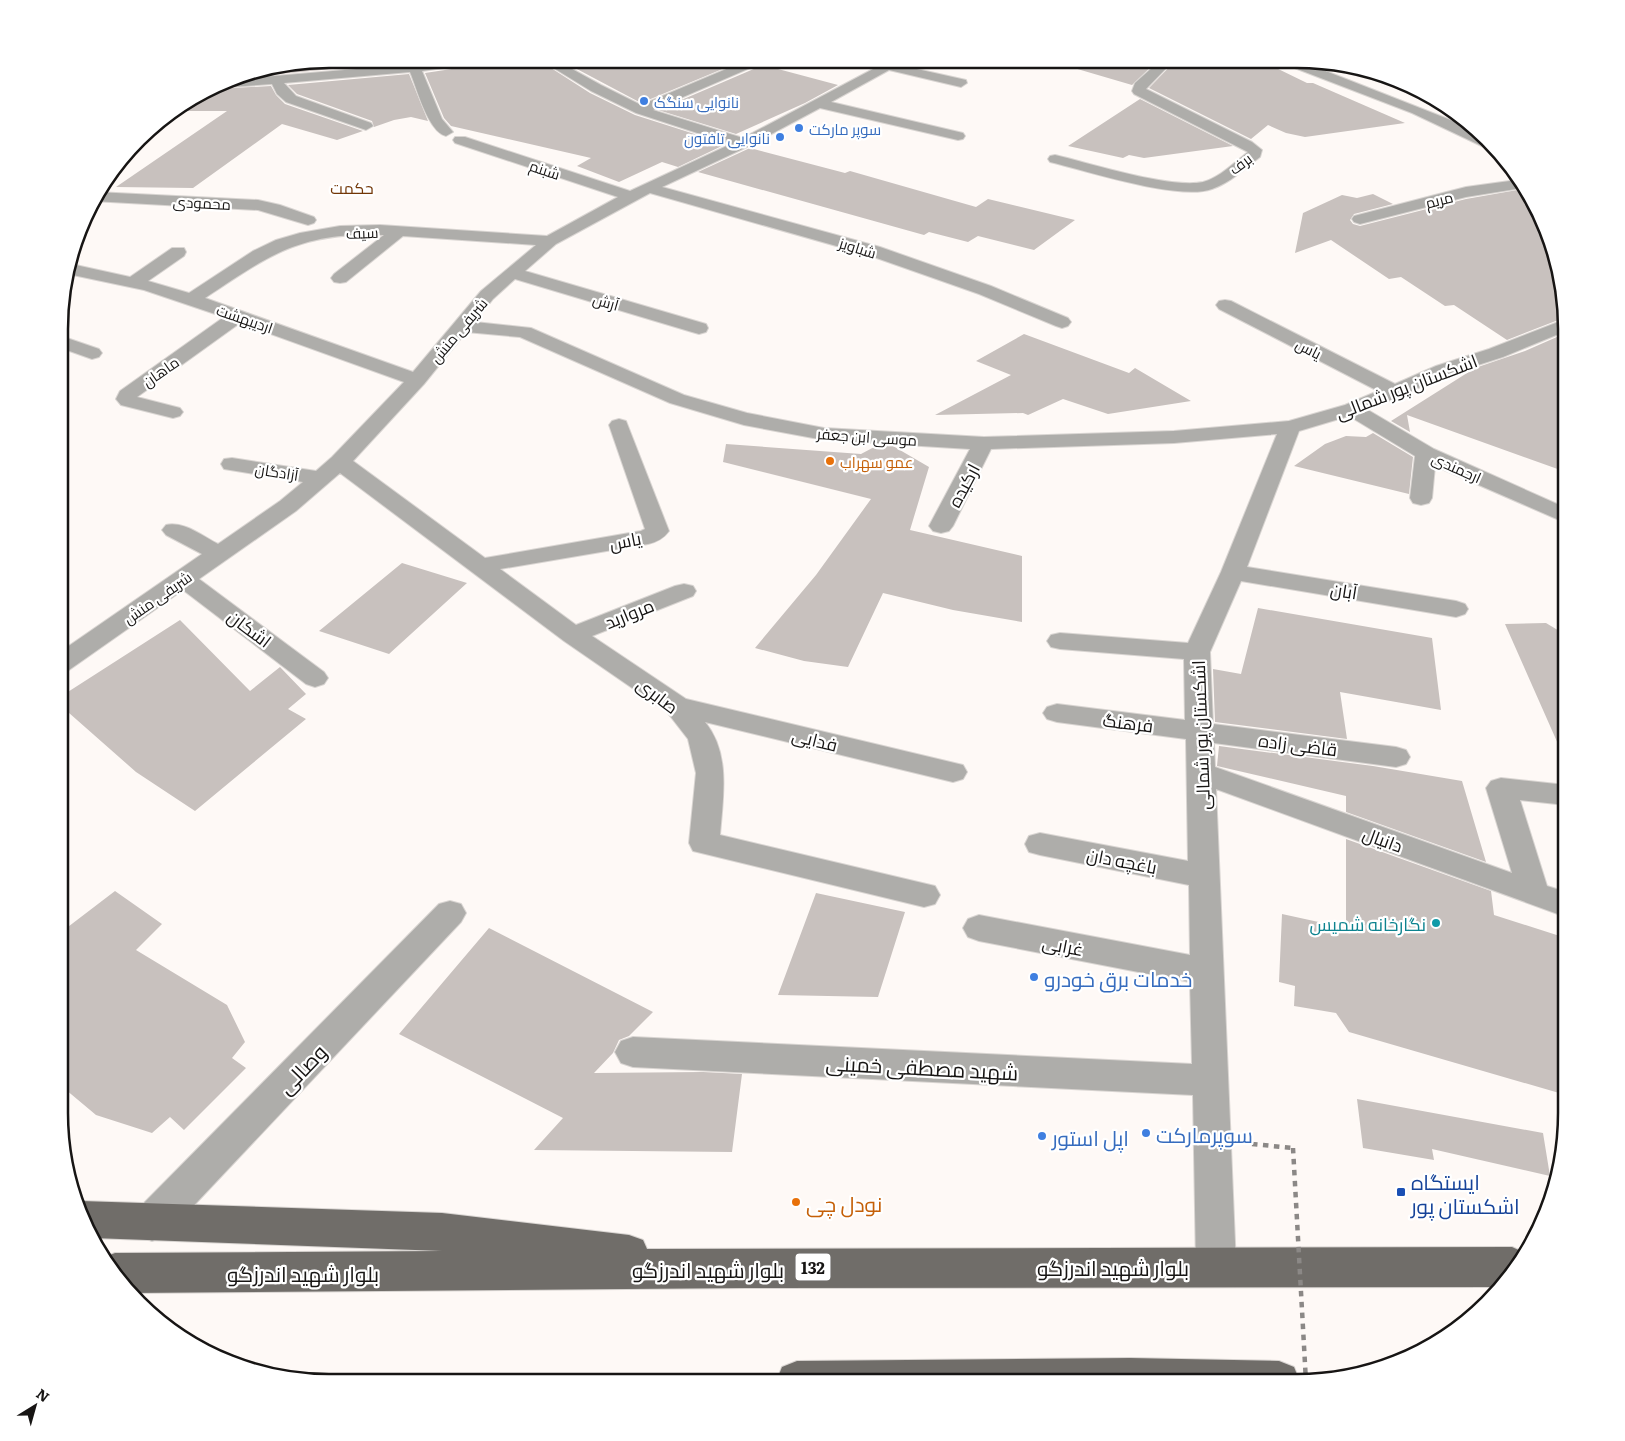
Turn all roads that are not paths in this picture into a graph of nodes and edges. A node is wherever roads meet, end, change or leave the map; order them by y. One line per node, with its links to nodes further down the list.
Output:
1 (314, 68): 10 (street)
2 (369, 68): 10 (street)
3 (415, 68): 17 (street)
4 (561, 68): 15 (street)
5 (739, 68): 15 (street)
6 (883, 68): 14 (street, شریفی منش)
7 (896, 68): 12 (street)
8 (1159, 68): 22 (street, برف)
9 (1306, 68): 18 (street)
10 (317, 78): 11 (street)
11 (277, 82): 13 (street); 16 (street)
12 (961, 83)
13 (237, 84)
14 (818, 103): 19 (street); 21 (street, شریفی منش)
15 (641, 110): 21 (street)
16 (366, 126)
17 (446, 132)
18 (1471, 134)
19 (958, 136)
20 (460, 140): 25 (street, شبنم)
21 (744, 143): 24 (street, شریفی منش)
22 (1055, 159)
23 (1514, 185): 27 (street, مریم)
24 (649, 188): 25 (street, شریفی منش); 39 (street, شباویز)
25 (631, 196): 30 (street, شریفی منش)
26 (102, 197): 28 (street, محمودی)
27 (1360, 219)
28 (308, 220)
29 (399, 231): 30 (street, سیف); 34 (street); 36 (street, سیف)
30 (550, 240): 33 (street, شریفی منش)
31 (178, 252): 35 (street)
32 (74, 270): 35 (street, اردیبهشت)
33 (512, 273): 40 (street, شریفی منش); 42 (street, آرش)
34 (340, 278)
35 (132, 283): 36 (street, اردیبهشت)
36 (191, 300): 38 (street, اردیبهشت)
37 (1225, 305): 46 (street, یاس)
38 (237, 316): 45 (street, اردیبهشت); 48 (street, ماهان)
39 (1062, 322)
40 (462, 326): 45 (street, شریفی منش); 51 (street, موسی ابن جعفر)
41 (1558, 327): 46 (street, اشکستان پور شمالی)
42 (699, 328)
43 (68, 344): 44 (street)
44 (92, 353)
45 (417, 380): 53 (street, شریفی منش)
46 (1394, 391): 47 (street, اشکستان پور شمالی)
47 (1352, 409): 50 (street, اشکستان پور شمالی); 52 (street, ارجمندی)
48 (173, 412)
49 (619, 425): 61 (street, یاس)
50 (1290, 427): 51 (street, موسی ابن جعفر); 62 (street, اشکستان پور شمالی)
51 (984, 443): 58 (street, ارکیده)
52 (1426, 454): 56 (street); 57 (street, ارجمندی)
53 (340, 462): 55 (street, شریفی منش); 61 (street, صابری)
54 (232, 464): 55 (street, آزادگان)
55 (321, 478): 60 (street, شریفی منش)
56 (1421, 498)
57 (1558, 512)
58 (941, 526)
59 (174, 530): 60 (street)
60 (219, 554): 63 (street, شریفی منش)
61 (479, 566): 66 (street, صابری)
62 (1232, 572): 65 (street, آبان); 68 (street, اشکستان پور شمالی)
63 (184, 579): 69 (street, شریفی منش); 70 (street, اشکان)
64 (684, 591): 66 (street, مروارید)
65 (1456, 609)
66 (573, 635): 71 (street, صابری)
67 (1060, 642): 68 (street)
68 (1197, 652): 73 (street, اشکستان پور شمالی)
69 (68, 659)
70 (315, 678)
71 (677, 706): 75 (street, فدایی); 81 (street, صابری)
72 (1057, 713): 73 (street, فرهنگ)
73 (1199, 731): 74 (street, قاضی زاده); 76 (street, اشکستان پور شمالی)
74 (1396, 757)
75 (952, 772)
76 (1201, 773): 79 (street, اشکستان پور شمالی); 80 (street, دانیال)
77 (1558, 794): 80 (street)
78 (1040, 844): 79 (street, باغچه دان)
79 (1204, 876): 85 (street, اشکستان پور شمالی)
80 (1534, 893): 82 (street, دانیال)
81 (924, 895)
82 (1558, 902)
83 (450, 913): 89 (street, وصالی)
84 (979, 928): 85 (street, غرابی)
85 (1207, 972): 87 (street, اشکستان پور شمالی)
86 (633, 1052): 87 (street, شهید مصطفی خمینی)
87 (1210, 1080): 90 (street, اشکستان پور شمالی)
88 (90, 1219): 89 (main road)
89 (152, 1222): 92 (main road)
90 (1216, 1266): 91 (main road, بلوار شهید اندرزگو / 132); 92 (main road, بلوار شهید اندرزگو / 132)
91 (1507, 1267)
92 (745, 1268): 93 (main road, بلوار شهید اندرزگو / 132)
93 (123, 1273)

